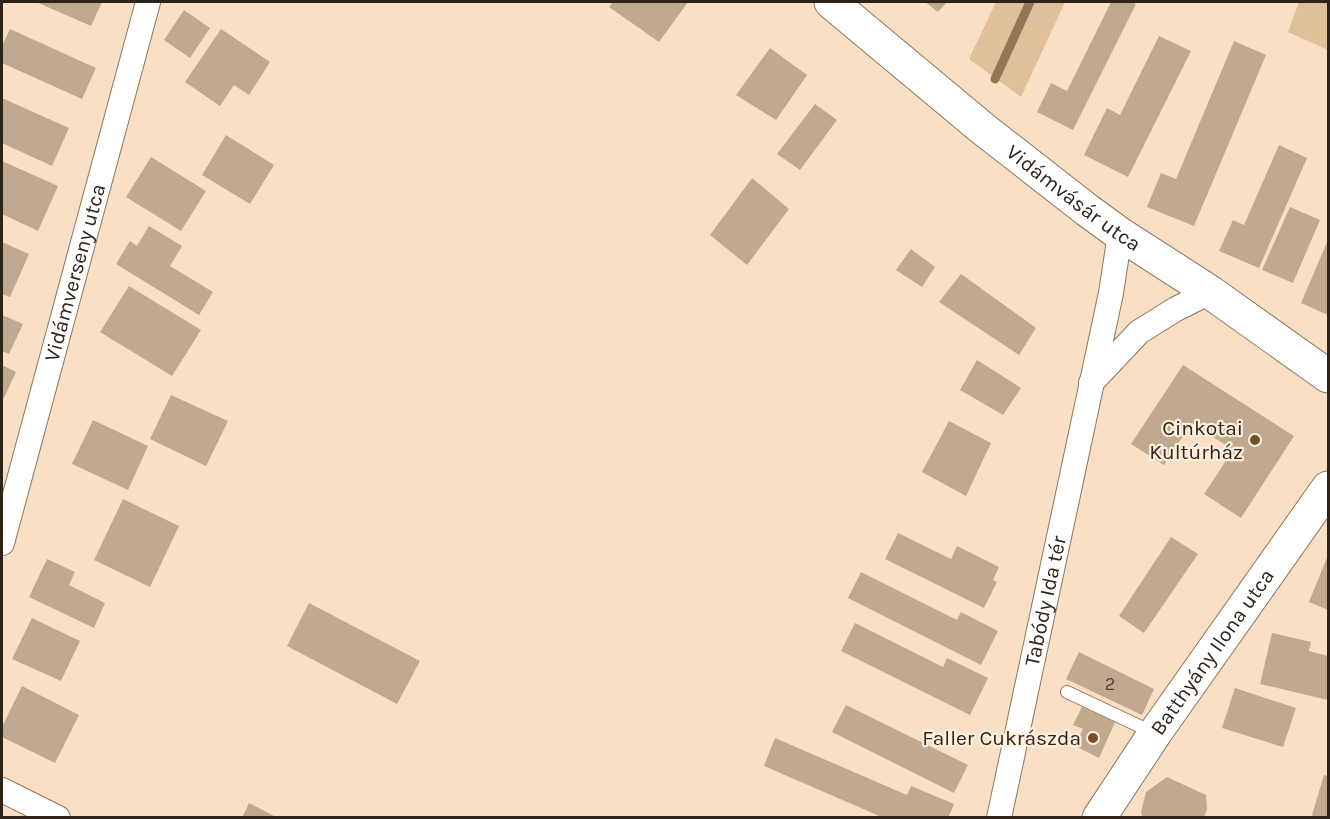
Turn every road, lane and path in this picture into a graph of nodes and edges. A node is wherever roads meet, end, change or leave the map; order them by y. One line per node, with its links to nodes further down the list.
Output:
1 (148, 2): 8 (street, Vidámverseny utca)
2 (831, 2): 3 (main road, Vidámvásár utca)
3 (1120, 234): 4 (main road, Vidámvásár utca); 6 (street, Tabódy Ida tér)
4 (1210, 292): 5 (main road, Vidámvásár utca); 6 (street)
5 (1329, 376)
6 (1091, 383): 13 (street, Tabódy Ida tér)
7 (1329, 488): 10 (main road, Batthyány Ilona utca)
8 (2, 543)
9 (1066, 692): 10 (lane)
10 (1155, 733): 14 (main road, Batthyány Ilona utca)
11 (2, 790): 12 (street)
12 (58, 818)
13 (999, 818)
14 (1099, 818)

